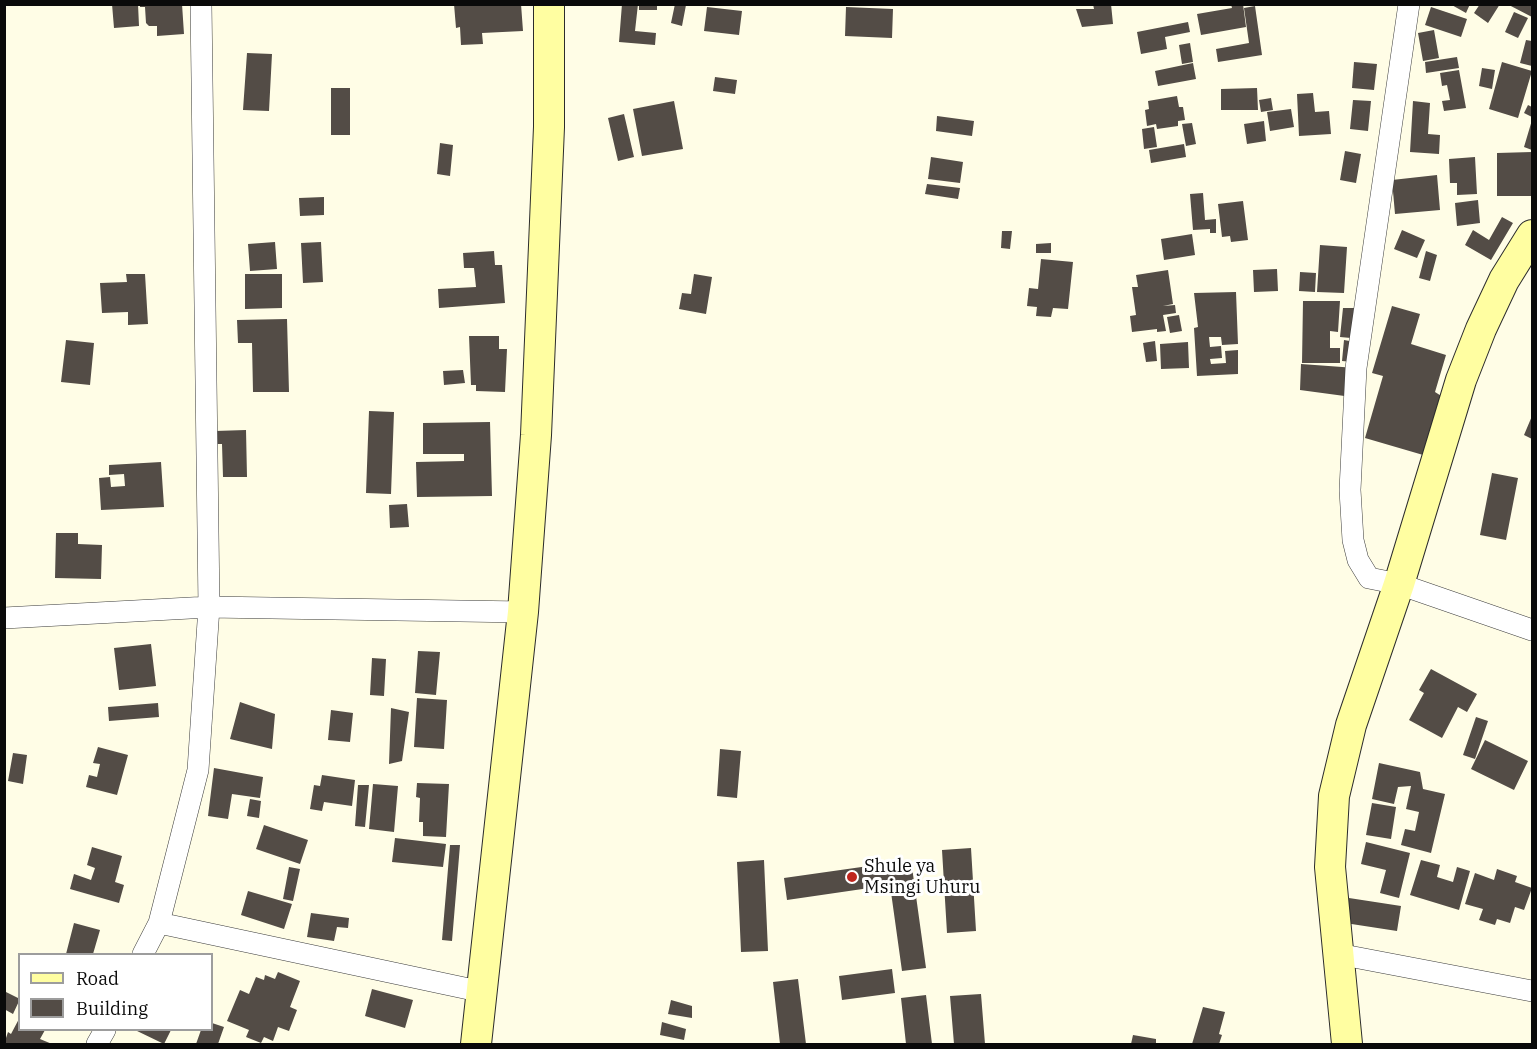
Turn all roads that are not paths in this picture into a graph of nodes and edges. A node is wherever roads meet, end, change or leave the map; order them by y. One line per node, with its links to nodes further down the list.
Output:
1 (201, 4): 6 (street)
2 (549, 4): 7 (street)
3 (1409, 4): 5 (street)
4 (1533, 235): 5 (street)
5 (1399, 584): 9 (street); 12 (street)
6 (209, 607): 7 (street); 8 (street); 10 (street)
7 (523, 612): 14 (street)
8 (4, 618)
9 (1533, 630)
10 (159, 923): 11 (street); 14 (street)
11 (144, 953)
12 (1338, 954): 13 (street); 16 (street)
13 (1533, 991)
14 (483, 992): 15 (street)
15 (476, 1044)
16 (1347, 1044)

